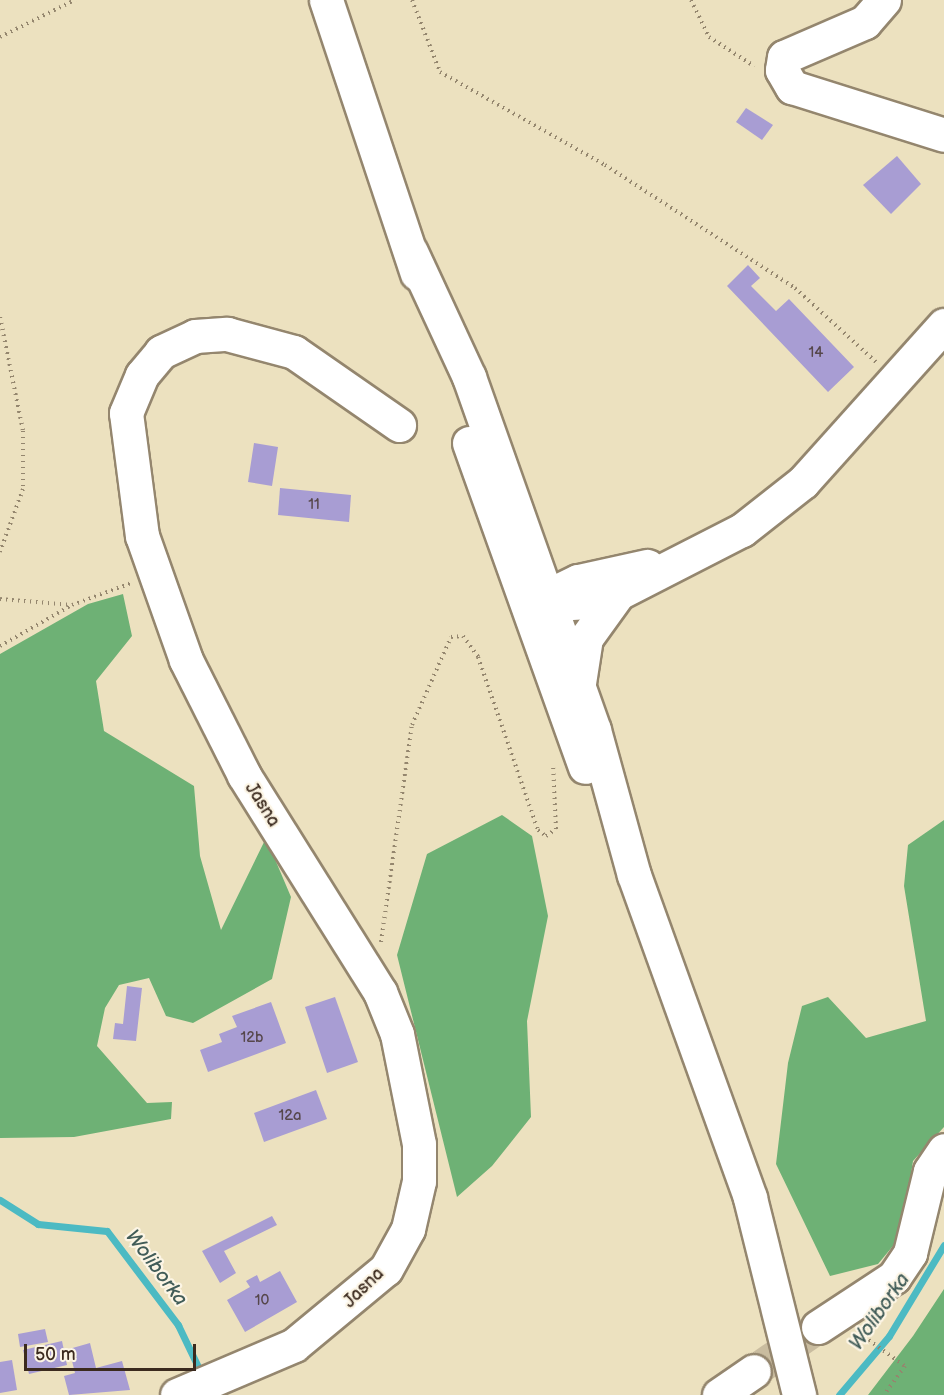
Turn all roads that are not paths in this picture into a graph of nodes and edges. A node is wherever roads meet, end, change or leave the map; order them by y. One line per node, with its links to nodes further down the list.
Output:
1 (326, 0): 7 (main road)
2 (884, 0): 3 (main road)
3 (944, 135)
4 (944, 325): 6 (main road)
5 (399, 425): 17 (main road, Jasna)
6 (693, 555): 8 (main road); 9 (main road)
7 (524, 569): 8 (main road); 10 (main road); 11 (main road)
8 (578, 581): 10 (main road)
9 (617, 595): 10 (main road); 12 (main road)
10 (548, 600): 11 (main road); 12 (main road)
11 (540, 645): 13 (main road)
12 (578, 685): 13 (main road)
13 (634, 875): 19 (main road)
14 (944, 1150): 15 (main road)
15 (818, 1327)
16 (754, 1371): 18 (main road)
17 (184, 1392)
18 (719, 1395)
19 (798, 1395)

